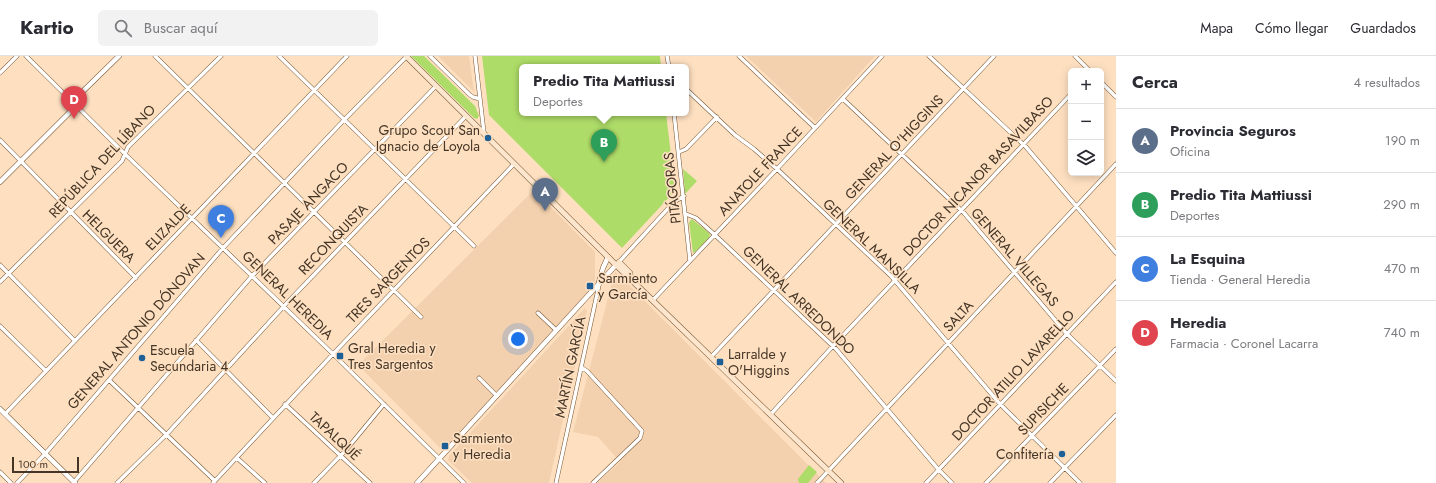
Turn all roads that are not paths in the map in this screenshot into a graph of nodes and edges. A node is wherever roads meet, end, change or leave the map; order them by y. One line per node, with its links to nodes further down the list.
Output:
1 (17, 56): 17 (street)
2 (26, 56): 30 (street, GENERAL HEREDIA)
3 (119, 56): 30 (street)
4 (155, 56): 21 (street)
5 (221, 56): 21 (street, REPÚBLICA DEL LÍBANO)
6 (279, 56): 22 (street)
7 (347, 56): 22 (street, ELIZALDE)
8 (407, 56): 19 (main road); 34 (street, GENERAL ANTONIO DÓNOVAN)
9 (430, 56): 28 (street)
10 (474, 56): 28 (street)
11 (739, 56): 35 (street)
12 (882, 56): 29 (street, ANATOLE FRANCE)
13 (930, 56): 20 (street)
14 (994, 56): 20 (street, GENERAL O'HIGGINS)
15 (1075, 56): 16 (street)
16 (1087, 68)
17 (0, 73)
18 (1104, 85): 25 (street)
19 (436, 86): 31 (main road); 39 (street, PASAJE ANGACO)
20 (964, 88): 38 (street); 43 (street, GENERAL O'HIGGINS)
21 (188, 89): 41 (street); 42 (street, REPÚBLICA DEL LÍBANO)
22 (314, 90): 34 (street); 41 (street, ELIZALDE)
23 (1116, 90): 25 (street)
24 (689, 92): 33 (street, GENERAL MANSILLA)
25 (1112, 93): 27 (street)
26 (1068, 97): 38 (street, DOCTOR NICANOR BASAVILBASO)
27 (1116, 97)
28 (480, 99): 36 (street)
29 (844, 99): 35 (street, ANATOLE FRANCE); 43 (street, GENERAL VILLEGAS)
30 (74, 104): 42 (street, GENERAL HEREDIA); 44 (street)
31 (466, 116): 36 (main road); 48 (street, RECONQUISTA)
32 (674, 116): 40 (street, PITÁGORAS)
33 (716, 117): 40 (street); 47 (street, GENERAL MANSILLA)
34 (344, 120): 39 (street); 50 (street, GENERAL ANTONIO DÓNOVAN)
35 (815, 128): 47 (street, ANATOLE FRANCE)
36 (485, 134): 45 (main road)
37 (0, 140): 44 (street, HELGUERA)
38 (1023, 144): 52 (street); 53 (street, DOCTOR NICANOR BASAVILBASO)
39 (375, 150): 48 (street); 55 (street, PASAJE ANGACO)
40 (679, 152): 51 (street, PITÁGORAS)
41 (254, 153): 50 (street); 57 (street, ELIZALDE)
42 (125, 154): 54 (street, REPÚBLICA DEL LÍBANO); 57 (street, GENERAL HEREDIA)
43 (902, 154): 53 (street, GENERAL VILLEGAS); 58 (street, GENERAL O'HIGGINS)
44 (21, 161): 49 (street); 54 (street, HELGUERA)
45 (514, 164): 59 (street, TRES SARGENTOS); 65 (main road)
46 (1116, 164): 52 (street, SALTA)
47 (778, 170): 58 (street, GENERAL MANSILLA); 60 (street, ANATOLE FRANCE)
48 (405, 180): 59 (street); 61 (street, RECONQUISTA)
49 (0, 182)
50 (284, 183): 55 (street); 63 (street, GENERAL ANTONIO DÓNOVAN)
51 (684, 196): 56 (street, PITÁGORAS); 67 (street)
52 (1076, 207): 64 (street); 69 (street, SALTA)
53 (961, 210): 69 (street, GENERAL VILLEGAS); 73 (street, DOCTOR NICANOR BASAVILBASO)
54 (70, 212): 70 (street, REPÚBLICA DEL LÍBANO); 72 (street, HELGUERA)
55 (314, 213): 61 (street); 71 (street, PASAJE ANGACO)
56 (686, 214): 60 (street, GENERAL ARREDONDO); 66 (street, PITÁGORAS)
57 (192, 219): 63 (street, GENERAL HEREDIA); 72 (street, ELIZALDE)
58 (835, 225): 73 (street, GENERAL MANSILLA); 78 (street, GENERAL O'HIGGINS)
59 (454, 227): 62 (street); 77 (street, TRES SARGENTOS)
60 (714, 234): 66 (street, ANATOLE FRANCE); 78 (street, GENERAL ARREDONDO)
61 (344, 243): 77 (street); 80 (street, RECONQUISTA)
62 (474, 246)
63 (223, 248): 71 (street, GENERAL HEREDIA); 98 (street, GENERAL ANTONIO DÓNOVAN)
64 (1116, 253)
65 (608, 257): 67 (main road); 76 (street, MARTÍN GARCÍA)
66 (690, 261): 79 (street, ANATOLE FRANCE)
67 (618, 263): 76 (street); 79 (main road)
68 (0, 265): 70 (street)
69 (1014, 273): 85 (street, GENERAL VILLEGAS); 88 (street, SALTA)
70 (9, 274): 74 (street, REPÚBLICA DEL LÍBANO); 87 (street)
71 (252, 276): 80 (street, GENERAL HEREDIA); 86 (street, PASAJE ANGACO)
72 (136, 278): 87 (street, ELIZALDE)
73 (896, 280): 88 (street, GENERAL MANSILLA); 89 (street, DOCTOR NICANOR BASAVILBASO)
74 (0, 282)
75 (1116, 282): 85 (street, DOCTOR ATILIO LAVARELLO)
76 (599, 283): 84 (street); 94 (street, MARTÍN GARCÍA)
77 (393, 290): 82 (street); 91 (street, TRES SARGENTOS)
78 (774, 291): 89 (street, GENERAL ARREDONDO); 92 (street, GENERAL O'HIGGINS)
79 (653, 300): 92 (main road)
80 (284, 306): 91 (street, GENERAL HEREDIA); 95 (street, RECONQUISTA)
81 (538, 313): 84 (street)
82 (420, 317)
83 (0, 326): 96 (street)
84 (556, 330): 100 (street)
85 (1067, 334): 93 (street, GENERAL VILLEGAS); 103 (street, DOCTOR ATILIO LAVARELLO)
86 (196, 340): 95 (street); 104 (street, PASAJE ANGACO)
87 (75, 341): 96 (street, ELIZALDE)
88 (948, 342): 103 (street, GENERAL MANSILLA); 106 (street, SALTA)
89 (833, 346): 106 (street, GENERAL ARREDONDO); 108 (street, DOCTOR NICANOR BASAVILBASO)
90 (1116, 350): 93 (street, SUPISICHE)
91 (333, 354): 101 (street, TRES SARGENTOS); 102 (street, GENERAL HEREDIA)
92 (711, 357): 108 (main road)
93 (1100, 366): 99 (street, GENERAL VILLEGAS); 112 (street, SUPISICHE)
94 (581, 367): 131 (street, MARTÍN GARCÍA); 132 (street)
95 (226, 370): 110 (street); 111 (street, RECONQUISTA)
96 (46, 371): 107 (street, ELIZALDE)
97 (479, 378): 100 (street)
98 (109, 380): 104 (street); 113 (street, GENERAL ANTONIO DÓNOVAN)
99 (1116, 382)
100 (497, 396): 116 (street)
101 (285, 404): 110 (street, TRES SARGENTOS); 114 (street, TAPALQUÉ)
102 (384, 404): 114 (street); 116 (street, GENERAL HEREDIA)
103 (1000, 404): 112 (street, GENERAL MANSILLA); 118 (street, DOCTOR ATILIO LAVARELLO)
104 (138, 407): 111 (street); 121 (street, PASAJE ANGACO)
105 (0, 409): 107 (street)
106 (886, 409): 118 (street, GENERAL ARREDONDO); 119 (street, SALTA)
107 (5, 414): 113 (street)
108 (771, 414): 119 (main road)
109 (1116, 415): 117 (street)
110 (273, 418): 115 (street, TRES SARGENTOS)
111 (167, 434): 122 (street); 125 (street, RECONQUISTA)
112 (1033, 436): 117 (street, GENERAL MANSILLA); 137 (street, SUPISICHE)
113 (46, 454): 121 (street); 124 (street, GENERAL ANTONIO DÓNOVAN)
114 (340, 455): 127 (street); 128 (street, TAPALQUÉ)
115 (237, 458): 122 (street, TRES SARGENTOS); 126 (street)
116 (439, 458): 129 (street); 130 (street, GENERAL HEREDIA)
117 (1065, 468): 138 (street); 139 (street, GENERAL MANSILLA)
118 (938, 469): 135 (street, DOCTOR ATILIO LAVARELLO); 136 (street, GENERAL ARREDONDO)
119 (828, 470): 133 (street, SALTA); 134 (main road)
120 (0, 472): 123 (street)
121 (74, 482)
122 (214, 482)
123 (11, 483)
124 (17, 483)
125 (117, 483)
126 (265, 483)
127 (314, 483)
128 (370, 483)
129 (417, 483)
130 (464, 483)
131 (556, 483)
132 (593, 483)
133 (817, 483)
134 (841, 483)
135 (926, 483)
136 (952, 483)
137 (986, 483)
138 (1050, 483)
139 (1080, 483)

